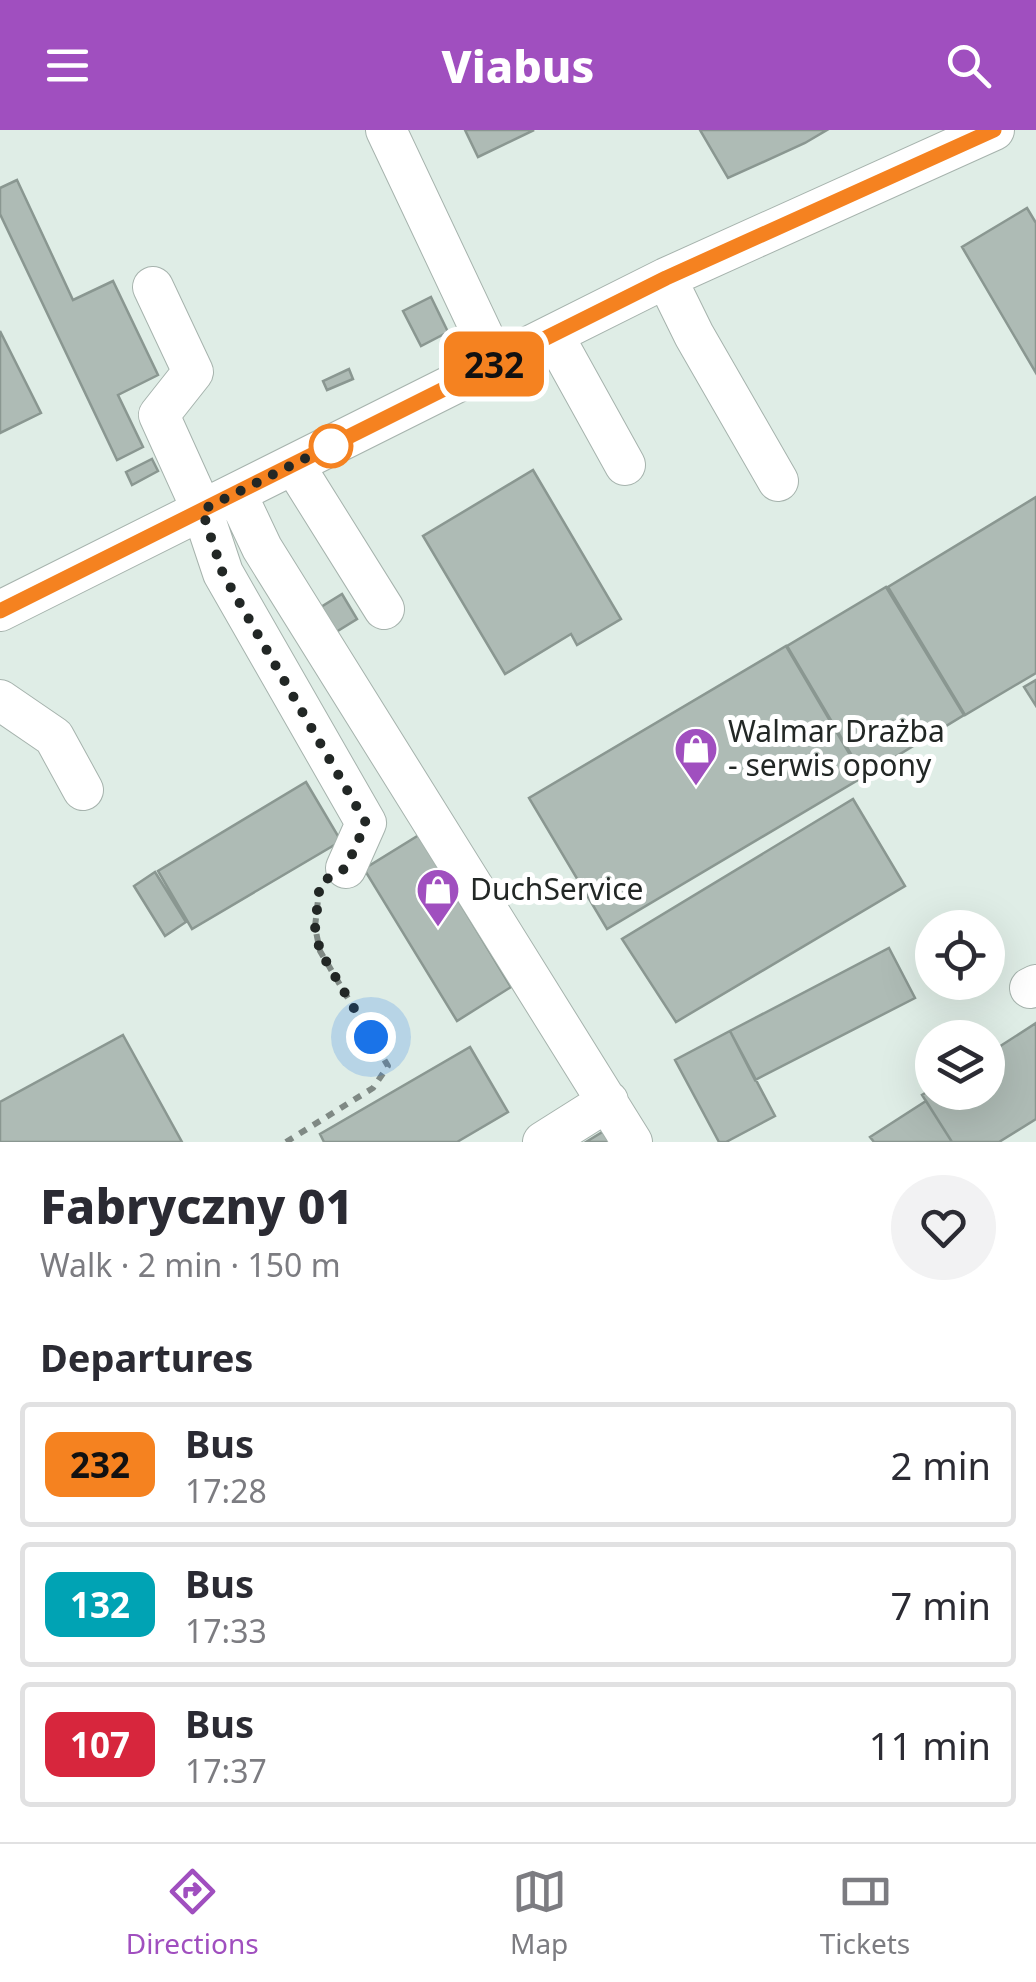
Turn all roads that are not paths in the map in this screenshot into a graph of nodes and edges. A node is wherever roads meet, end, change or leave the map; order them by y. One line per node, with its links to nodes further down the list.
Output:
1 (386, 130): 6 (street)
2 (975, 134): 3 (street)
3 (666, 278): 5 (street); 9 (street)
4 (153, 287): 10 (street)
5 (553, 335): 6 (street); 8 (street)
6 (496, 363): 7 (street)
7 (294, 464): 10 (street); 11 (street)
8 (624, 465)
9 (778, 481)
10 (219, 502): 12 (street); 15 (street); 16 (street)
11 (384, 609)
12 (0, 610)
13 (0, 700): 14 (street)
14 (83, 790)
15 (346, 868)
16 (608, 1102): 17 (street); 18 (street)
17 (543, 1142)
18 (632, 1142)

